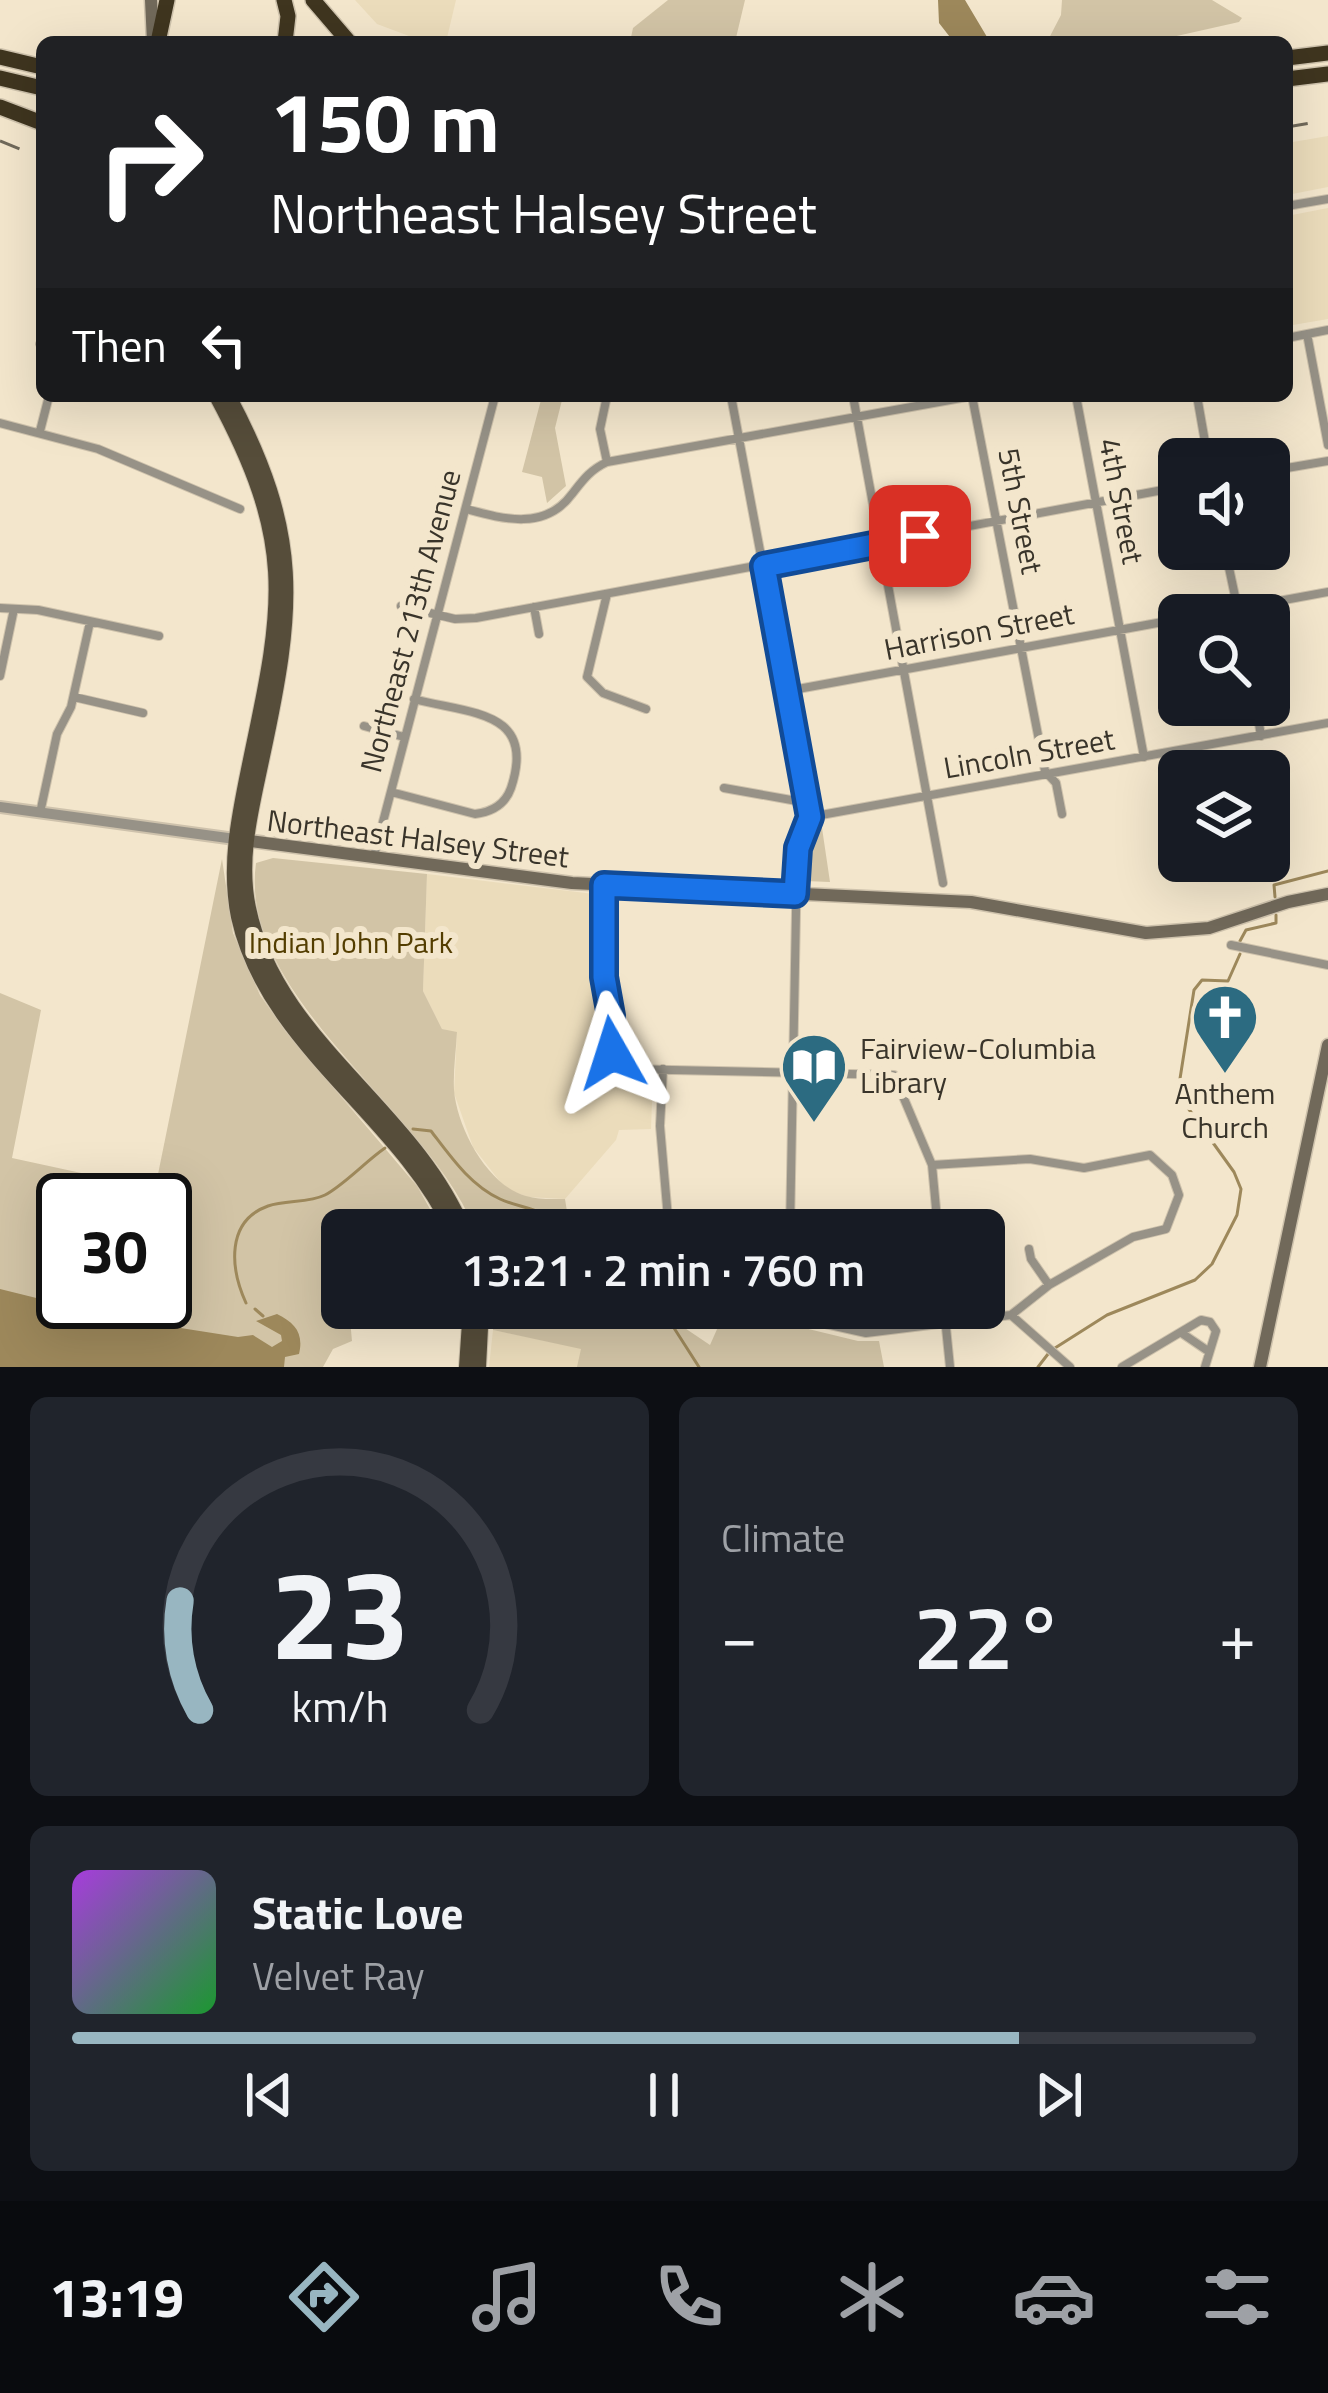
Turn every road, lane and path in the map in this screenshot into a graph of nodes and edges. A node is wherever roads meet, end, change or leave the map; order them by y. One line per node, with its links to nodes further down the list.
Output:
1 (151, 0): 5 (main road)
2 (167, 0): 6 (highway)
3 (284, 0): 7 (highway)
4 (313, 0): 8 (highway)
5 (155, 36)
6 (158, 36)
7 (286, 36)
8 (344, 36)
9 (1328, 53): 11 (highway)
10 (0, 57): 12 (highway)
11 (1293, 57)
12 (36, 66)
13 (1328, 74): 15 (highway)
14 (0, 78): 16 (highway)
15 (1293, 78)
16 (36, 87)
17 (0, 107): 18 (highway)
18 (36, 121)
19 (1328, 199): 20 (street)
20 (1293, 205)
21 (1328, 330): 22 (street)
22 (1307, 334): 23 (street); 40 (street)
23 (1293, 337)
24 (47, 402): 37 (street)
25 (219, 402): 87 (main road)
26 (232, 402): 87 (main road)
27 (493, 402): 47 (street, Northeast 213th Avenue)
28 (606, 402): 42 (street)
29 (732, 402): 39 (street)
30 (855, 402): 35 (street)
31 (939, 402): 35 (street)
32 (973, 402): 48 (street, 5th Street)
33 (1077, 402): 45 (street, 4th Street)
34 (1197, 402): 38 (street)
35 (858, 417): 39 (street); 49 (street)
36 (0, 423): 37 (street)
37 (40, 431): 46 (street)
38 (1204, 438)
39 (739, 439): 42 (street); 50 (street)
40 (1328, 445)
41 (1328, 461): 43 (street)
42 (607, 462): 47 (street)
43 (1290, 467)
44 (1158, 491): 45 (street)
45 (1096, 502): 48 (street); 61 (street, 4th Street)
46 (240, 509)
47 (466, 509): 58 (street, Northeast 213th Avenue)
48 (997, 522): 49 (street); 64 (street, 5th Street)
49 (881, 543): 50 (street); 65 (street)
50 (764, 566): 52 (street); 67 (street)
51 (1328, 592): 53 (street)
52 (607, 594): 55 (street); 70 (street)
53 (1290, 600)
54 (401, 606): 58 (street)
55 (534, 607): 58 (street); 62 (street)
56 (0, 608): 57 (street)
57 (14, 609): 59 (street); 66 (street)
58 (436, 615): 69 (street, Northeast 213th Avenue)
59 (90, 622): 63 (street); 68 (street)
60 (1158, 623): 61 (street, Harrison Street)
61 (1120, 630): 64 (street, Harrison Street); 77 (street, 4th Street)
62 (539, 634)
63 (159, 636)
64 (1021, 648): 65 (street, Harrison Street); 78 (street, 5th Street)
65 (904, 670): 67 (street, Harrison Street); 81 (street)
66 (0, 676)
67 (787, 692): 82 (street)
68 (74, 698): 71 (street); 84 (street)
69 (414, 699): 76 (street, Northeast 213th Avenue); 80 (street)
70 (646, 709)
71 (143, 713)
72 (1328, 723): 75 (street, Lincoln Street)
73 (364, 726): 76 (street)
74 (1260, 726): 75 (street)
75 (1262, 736): 77 (street, Lincoln Street)
76 (404, 737): 80 (street, Northeast 213th Avenue)
77 (1144, 757): 78 (street, Lincoln Street)
78 (1050, 776): 81 (street, Lincoln Street); 85 (street, 5th Street)
79 (724, 788): 82 (street)
80 (391, 792): 88 (street, Northeast 213th Avenue)
81 (928, 796): 86 (street, Lincoln Street); 89 (street)
82 (808, 803): 86 (street)
83 (0, 807): 84 (street, Northeast Halsey Street)
84 (40, 812): 87 (street, Northeast Halsey Street)
85 (1062, 814)
86 (810, 817): 91 (street)
87 (241, 840): 88 (main road, Northeast Halsey Street); 99 (main road); 100 (main road)
88 (374, 858): 90 (main road, Northeast Halsey Street)
89 (943, 883)
90 (604, 885): 91 (main road, Northeast Halsey Street); 96 (street)
91 (795, 894): 92 (main road, Northeast Halsey Street); 97 (street)
92 (1328, 894)
93 (1231, 945): 94 (street)
94 (1328, 965)
95 (1328, 1046): 121 (main road)
96 (663, 1069): 97 (street); 101 (street)
97 (793, 1070): 98 (street); 102 (street)
98 (932, 1165): 103 (street); 105 (street)
99 (440, 1209)
100 (453, 1209)
101 (667, 1209)
102 (790, 1209)
103 (936, 1209)
104 (1029, 1249): 105 (street)
105 (1049, 1285): 106 (street)
106 (1011, 1315): 107 (street); 118 (street)
107 (1005, 1316)
108 (469, 1329): 115 (main road)
109 (481, 1329): 116 (main road)
110 (850, 1329): 111 (street)
111 (892, 1329)
112 (946, 1329): 117 (street)
113 (1183, 1334): 114 (street); 114 (street); 119 (street)
114 (1208, 1351): 120 (street)
115 (466, 1367)
116 (478, 1367)
117 (950, 1367)
118 (1070, 1367)
119 (1122, 1367)
120 (1205, 1367)
121 (1260, 1367)

